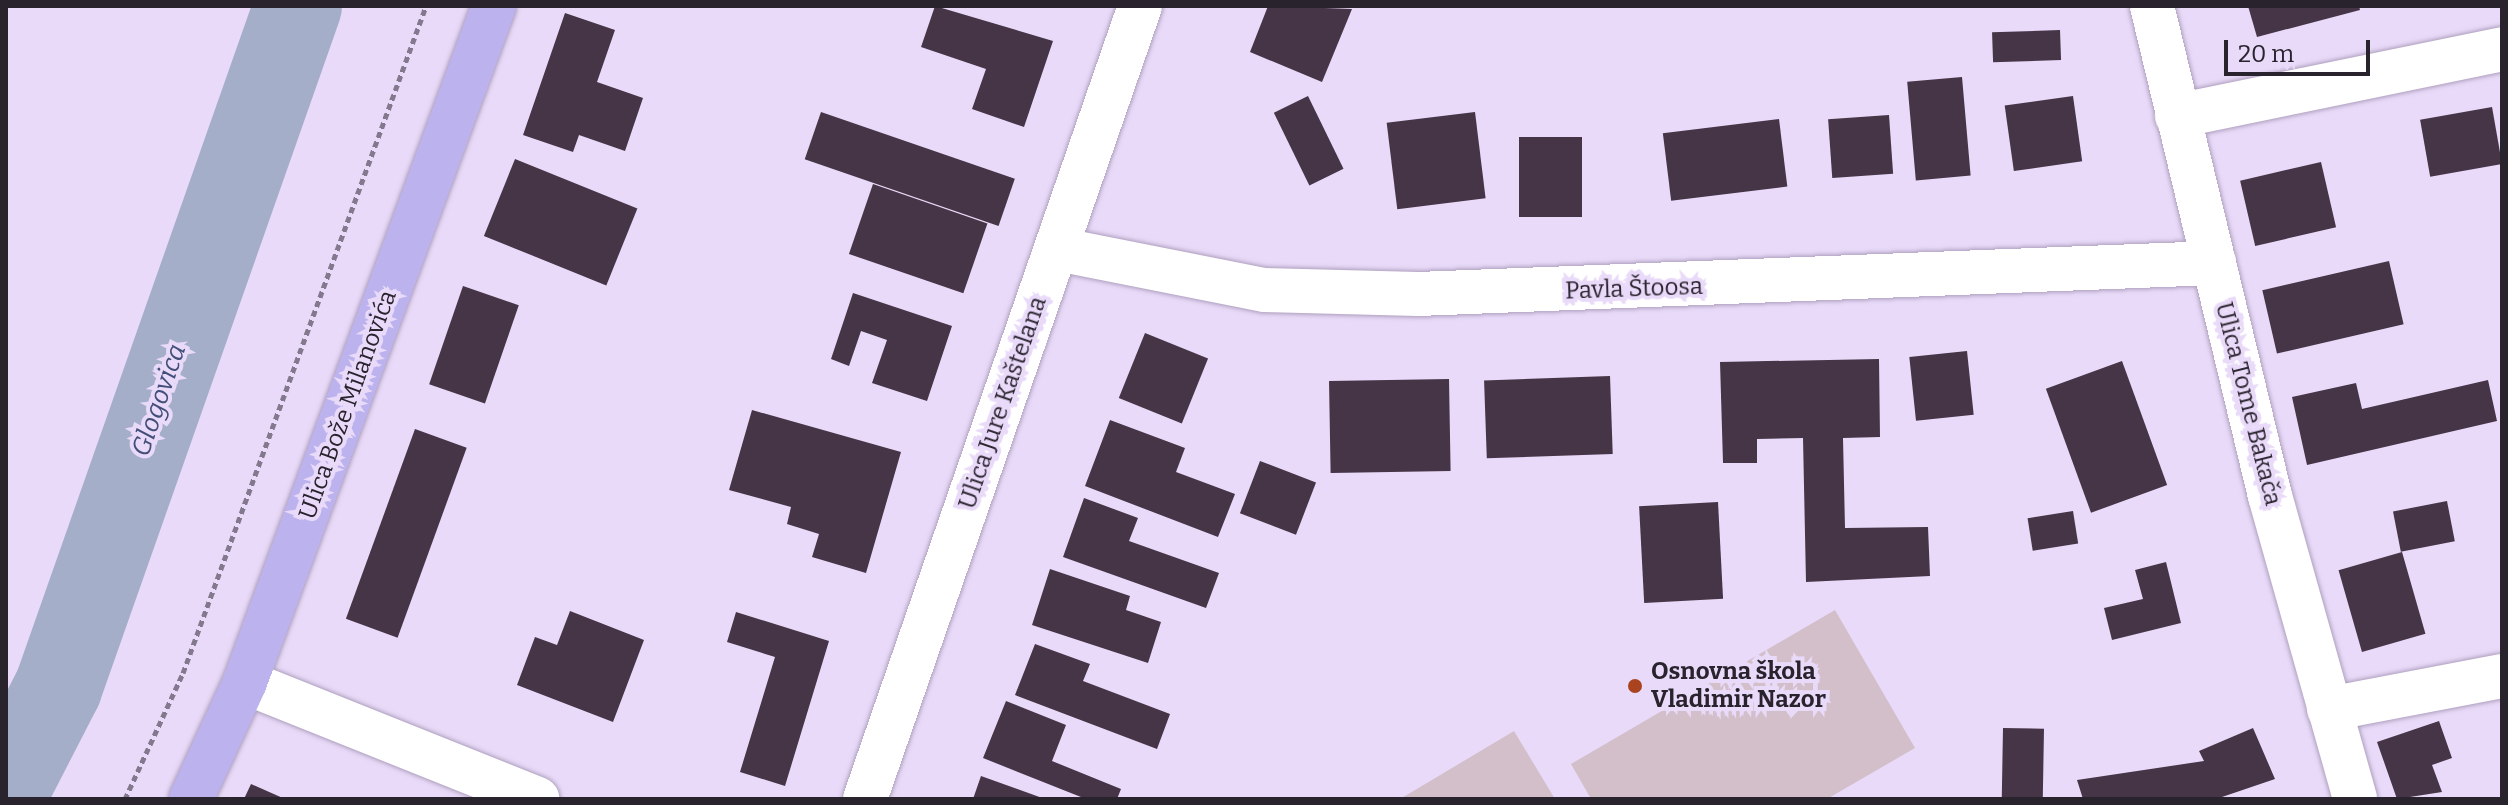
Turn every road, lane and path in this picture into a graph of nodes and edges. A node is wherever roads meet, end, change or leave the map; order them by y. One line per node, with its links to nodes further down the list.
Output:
1 (426, 6): 12 (path)
2 (494, 6): 10 (main road, Ulica Bože Milanovića)
3 (1140, 6): 7 (street, Ulica Jure Kaštelana)
4 (2152, 6): 6 (street, Ulica Tome Bakača)
5 (2502, 49): 6 (street)
6 (2177, 116): 8 (street, Ulica Tome Bakača)
7 (1057, 249): 8 (street, Pavla Štoosa); 15 (street, Ulica Jure Kaštelana)
8 (2214, 263): 11 (street, Ulica Tome Bakača)
9 (2502, 676): 11 (street)
10 (245, 682): 13 (main road, Ulica Bože Milanovića); 14 (street)
11 (2329, 709): 16 (street, Ulica Tome Bakača)
12 (125, 799)
13 (191, 799)
14 (537, 799)
15 (865, 799)
16 (2355, 799)

